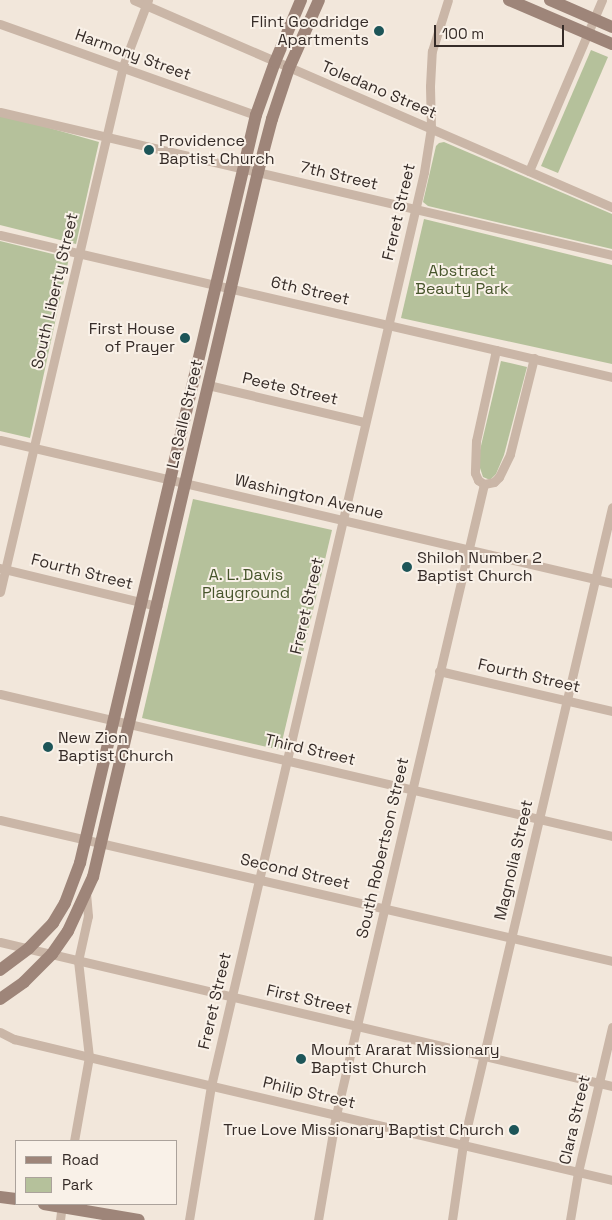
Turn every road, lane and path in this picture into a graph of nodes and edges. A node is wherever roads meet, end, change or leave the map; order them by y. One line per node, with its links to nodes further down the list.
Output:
1 (134, 0): 8 (street, Toledano Street)
2 (301, 0): 14 (street, La Salle Street)
3 (319, 0): 16 (street, La Salle Street)
4 (448, 0): 19 (street, Freret Street)
5 (509, 0): 12 (street)
6 (550, 0): 9 (street)
7 (602, 0): 9 (street)
8 (147, 3): 14 (street, Toledano Street); 15 (street, South Liberty Street)
9 (594, 19): 11 (street); 12 (street)
10 (0, 24): 15 (street, Harmony Street)
11 (612, 27)
12 (587, 34): 13 (street); 22 (street)
13 (612, 44)
14 (275, 62): 16 (street, Toledano Street); 18 (street, La Salle Street)
15 (123, 66): 18 (street, Harmony Street); 20 (street, South Liberty Street)
16 (289, 68): 19 (street, Toledano Street); 23 (street, La Salle Street)
17 (0, 112): 20 (street, 7th Street)
18 (256, 115): 21 (street, La Salle Street)
19 (431, 128): 22 (street, Toledano Street); 25 (street, Freret Street)
20 (106, 137): 21 (street, 7th Street); 27 (street, South Liberty Street)
21 (244, 169): 23 (street, 7th Street); 29 (street, La Salle Street)
22 (529, 171): 24 (street, Toledano Street)
23 (258, 172): 25 (street, 7th Street); 30 (street, La Salle Street)
24 (612, 207)
25 (416, 209): 28 (street, 7th Street); 31 (street, Freret Street)
26 (0, 235): 27 (street, 6th Street)
27 (80, 254): 29 (street, 6th Street); 38 (street, South Liberty Street)
28 (612, 255)
29 (216, 284): 30 (street, 6th Street); 39 (street, La Salle Street)
30 (230, 287): 31 (street, 6th Street); 35 (street, La Salle Street)
31 (388, 324): 32 (street, 6th Street); 36 (street, Freret Street)
32 (496, 350): 33 (street, 6th Street); 41 (street)
33 (534, 358): 34 (street, 6th Street); 41 (street)
34 (612, 377)
35 (208, 385): 36 (street, Peete Street); 40 (street, La Salle Street)
36 (366, 422): 43 (street, Freret Street)
37 (0, 440): 38 (street, Washington Avenue)
38 (34, 448): 39 (street, Washington Avenue); 45 (street, South Liberty Street)
39 (170, 481): 40 (street, Washington Avenue); 49 (street, La Salle Street)
40 (185, 484): 43 (street, Washington Avenue); 50 (street, La Salle Street)
41 (484, 484): 44 (street, South Robertson Street)
42 (612, 507): 46 (street, Magnolia Street)
43 (343, 519): 44 (street, Washington Avenue); 57 (street, Freret Street)
44 (469, 549): 46 (street, Washington Avenue); 51 (street, South Robertson Street)
45 (3, 568): 48 (street, South Liberty Street); 49 (street, Fourth Street)
46 (595, 579): 47 (street, Washington Avenue); 53 (street, Magnolia Street)
47 (612, 584)
48 (0, 592)
49 (142, 602): 50 (street, Fourth Street); 55 (street, La Salle Street)
50 (157, 606): 56 (street, La Salle Street)
51 (439, 671): 53 (street, Fourth Street); 58 (street, South Robertson Street)
52 (0, 694): 55 (street, Third Street)
53 (567, 700): 54 (street, Fourth Street); 59 (street, Magnolia Street)
54 (612, 711)
55 (114, 720): 56 (street, Third Street); 62 (street, La Salle Street)
56 (130, 723): 57 (street, Third Street); 63 (street, La Salle Street)
57 (285, 760): 58 (street, Third Street); 64 (street, Freret Street)
58 (412, 789): 59 (street, Third Street); 66 (street, South Robertson Street)
59 (539, 819): 61 (street, Third Street); 67 (street, Magnolia Street)
60 (0, 820): 62 (street, Second Street)
61 (612, 836)
62 (86, 840): 63 (street, Second Street); 69 (street, La Salle Street)
63 (103, 842): 64 (street, Second Street); 65 (street, La Salle Street)
64 (258, 880): 66 (street, Second Street); 74 (street, Freret Street)
65 (86, 894): 70 (street, La Salle Street); 71 (street)
66 (384, 908): 67 (street, Second Street); 76 (street, South Robertson Street)
67 (511, 938): 72 (street, Second Street); 79 (street, Magnolia Street)
68 (0, 942): 69 (street, First Street)
69 (28, 948): 70 (street, First Street); 73 (street, La Salle Street)
70 (52, 954): 71 (street, First Street); 75 (street, La Salle Street)
71 (78, 961): 74 (street, First Street); 80 (street)
72 (612, 962)
73 (0, 970)
74 (232, 997): 76 (street, First Street); 82 (street, Freret Street)
75 (0, 998)
76 (357, 1026): 79 (street, First Street); 84 (street, South Robertson Street)
77 (612, 1027): 81 (street, Clara Street)
78 (0, 1032): 80 (street, Philip Street)
79 (484, 1056): 81 (street, First Street); 86 (street, Magnolia Street)
80 (89, 1057): 82 (street, Philip Street); 85 (street)
81 (599, 1083): 83 (street, First Street); 87 (street, Clara Street)
82 (211, 1086): 84 (street, Philip Street); 94 (street, Freret Street)
83 (612, 1086)
84 (336, 1115): 86 (street, Philip Street); 95 (street, South Robertson Street)
85 (74, 1140)
86 (463, 1144): 87 (street, Philip Street); 96 (street, Magnolia Street)
87 (578, 1172): 88 (street, Philip Street); 97 (street, Clara Street)
88 (612, 1180)
89 (0, 1197): 90 (street)
90 (15, 1199)
91 (62, 1205): 92 (street); 93 (street)
92 (60, 1220)
93 (139, 1220)
94 (189, 1220)
95 (318, 1220)
96 (452, 1220)
97 (570, 1220)

